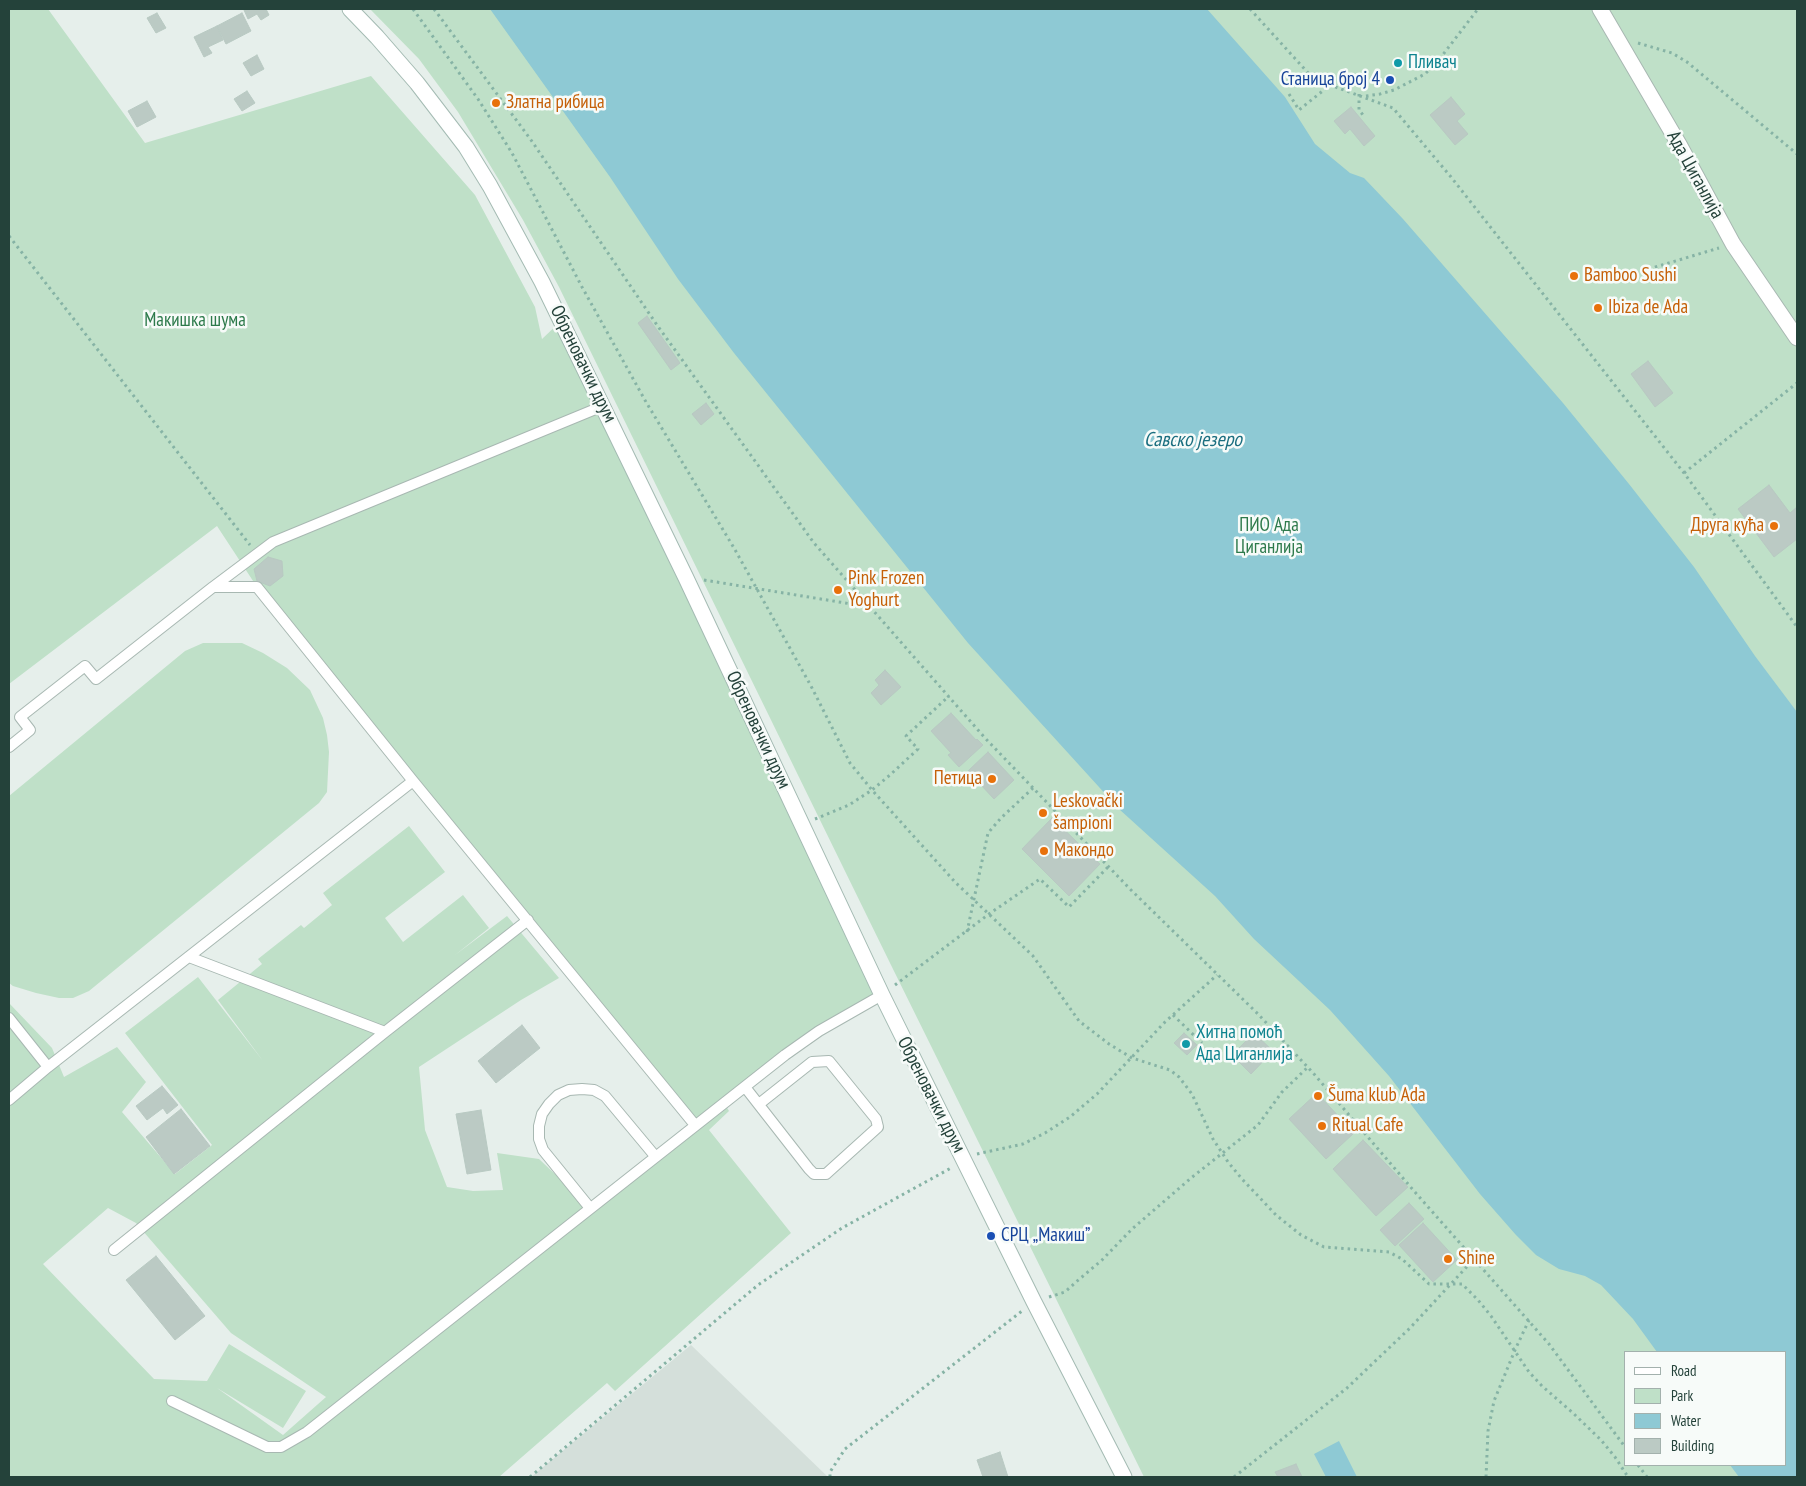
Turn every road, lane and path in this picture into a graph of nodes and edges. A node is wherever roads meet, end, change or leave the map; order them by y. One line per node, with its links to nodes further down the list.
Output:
1 (350, 9): 19 (street, Обреновачки друм)
2 (413, 9): 24 (path)
3 (434, 9): 25 (path)
4 (1250, 9): 8 (path)
5 (1478, 9): 11 (path)
6 (1600, 9): 15 (street, Ада Циганлија)
7 (1632, 40): 13 (path)
8 (1330, 85): 9 (path); 10 (path)
9 (1289, 94)
10 (1359, 94): 11 (path); 12 (path)
11 (1365, 96): 20 (path)
12 (1363, 115)
13 (1797, 154)
14 (9, 236): 21 (path)
15 (1733, 244): 16 (path); 17 (street, Ада Циганлија)
16 (1604, 282)
17 (1797, 338)
18 (1797, 383): 20 (path)
19 (604, 406): 21 (lane); 22 (street, Обреновачки друм)
20 (1684, 473): 26 (path)
21 (256, 554): 23 (lane)
22 (686, 578): 24 (path); 32 (street, Обреновачки друм)
23 (213, 586): 28 (lane); 29 (lane)
24 (755, 588): 25 (path); 31 (path)
25 (870, 607): 27 (path)
26 (1797, 628)
27 (949, 696): 30 (path); 31 (path)
28 (9, 747)
29 (413, 781): 36 (lane); 38 (lane)
30 (1033, 788): 33 (path); 34 (path)
31 (872, 790): 32 (path); 34 (path)
32 (802, 824): 40 (street, Обреновачки друм)
33 (1109, 866): 35 (path); 39 (path)
34 (973, 899): 35 (path); 37 (path)
35 (989, 914): 37 (path); 45 (path)
36 (528, 920): 43 (lane); 51 (lane)
37 (966, 932): 40 (path)
38 (189, 957): 43 (lane); 46 (lane)
39 (1217, 975): 41 (path); 47 (path)
40 (882, 995): 48 (lane); 54 (street, Обреновачки друм)
41 (1173, 1015): 44 (path); 45 (path)
42 (9, 1018): 46 (lane)
43 (385, 1032): 56 (lane)
44 (1202, 1043)
45 (1132, 1058): 52 (path); 54 (path)
46 (48, 1067): 49 (lane)
47 (1308, 1067): 52 (path); 57 (path)
48 (745, 1086): 50 (lane); 51 (lane)
49 (9, 1100)
50 (759, 1104): 50 (lane)
51 (695, 1125): 53 (lane)
52 (1222, 1152): 58 (path); 59 (path)
53 (655, 1156): 55 (lane); 55 (lane)
54 (962, 1157): 60 (street, Обреновачки друм); 66 (path)
55 (590, 1208): 63 (lane)
56 (114, 1250)
57 (1474, 1259): 58 (path); 61 (path)
58 (1451, 1283): 62 (path); 69 (path)
59 (1064, 1292)
60 (1034, 1302): 67 (path); 68 (street, Обреновачки друм)
61 (1529, 1320): 62 (path); 64 (path)
62 (1515, 1350): 70 (path); 71 (path)
63 (172, 1401)
64 (1624, 1446)
65 (1639, 1466): 72 (path)
66 (530, 1477)
67 (830, 1477)
68 (1124, 1477)
69 (1234, 1477)
70 (1486, 1477)
71 (1628, 1477)
72 (1647, 1477)

